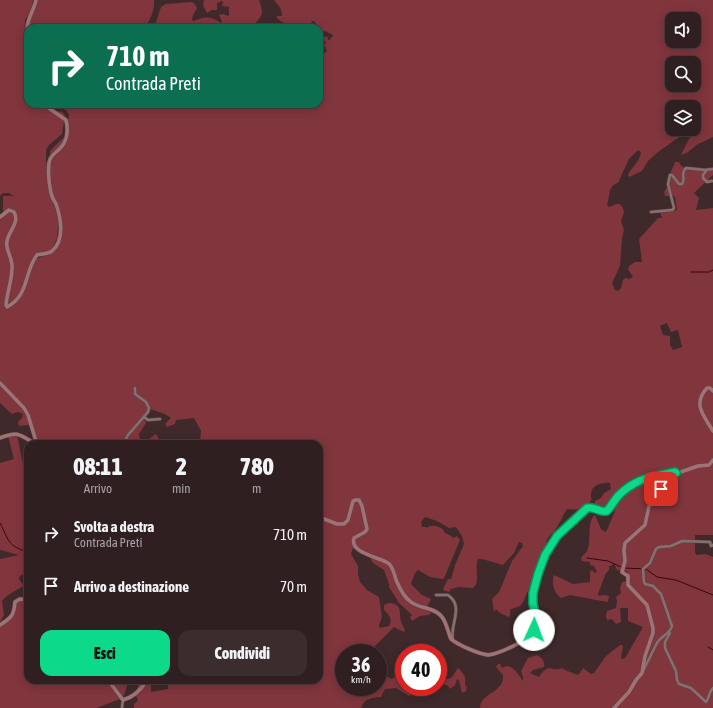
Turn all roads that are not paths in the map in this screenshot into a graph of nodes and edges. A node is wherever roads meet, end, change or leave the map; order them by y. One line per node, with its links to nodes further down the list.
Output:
1 (36, 0): 2 (street)
2 (27, 24)
3 (49, 108): 8 (street)
4 (713, 169): 5 (street)
5 (707, 170): 6 (street); 7 (street)
6 (712, 181)
7 (651, 212)
8 (0, 217)
9 (0, 383): 17 (street)
10 (135, 388): 12 (street)
11 (713, 391): 14 (street)
12 (144, 417): 13 (street); 18 (street)
13 (160, 419)
14 (713, 431)
15 (0, 438): 16 (street)
16 (29, 440)
17 (36, 440)
18 (125, 440)
19 (713, 460): 20 (street)
20 (676, 473): 27 (street); 30 (street)
21 (323, 519): 29 (street)
22 (713, 545): 26 (street)
23 (436, 595): 29 (street)
24 (24, 600): 25 (street)
25 (0, 625)
26 (671, 629): 30 (street); 33 (street)
27 (534, 630): 28 (street); 29 (street)
28 (533, 636)
29 (453, 640)
30 (642, 673): 36 (street)
31 (111, 684): 34 (street)
32 (145, 684): 34 (street)
33 (713, 688)
34 (123, 700): 35 (street)
35 (122, 707)
36 (614, 708)

